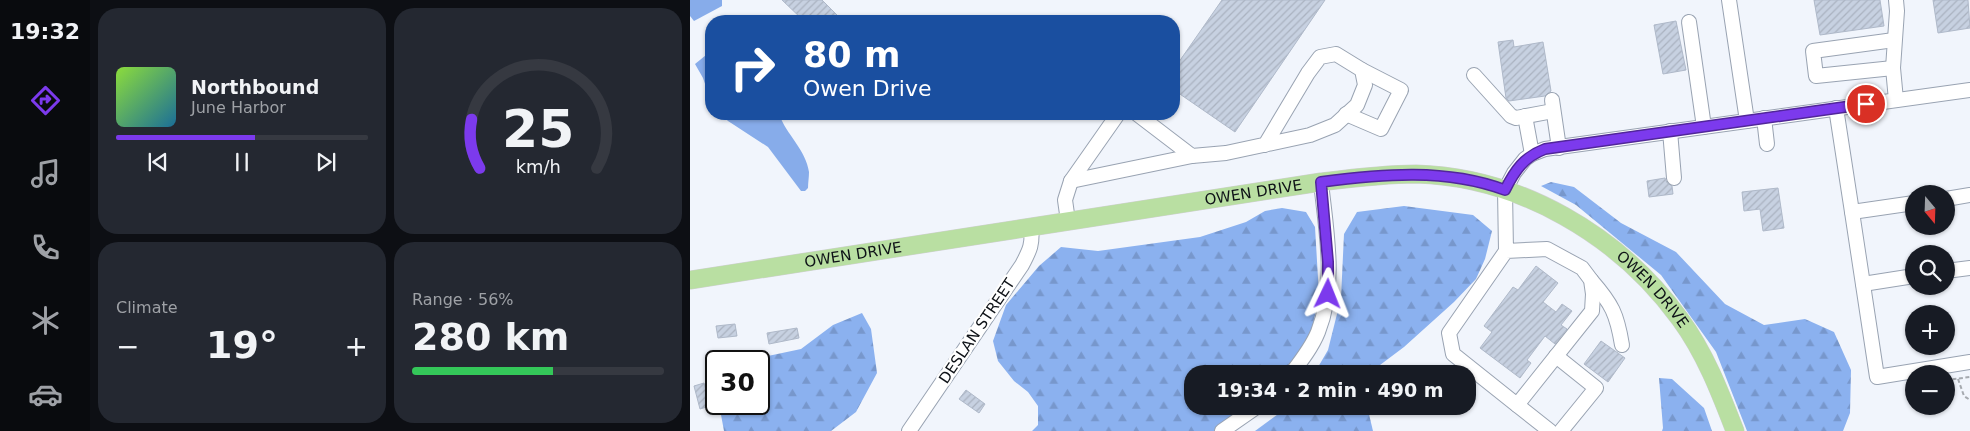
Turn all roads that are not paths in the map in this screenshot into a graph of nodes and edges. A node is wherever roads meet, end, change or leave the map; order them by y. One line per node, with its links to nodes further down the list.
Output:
1 (1729, 0): 16 (street)
2 (1896, 0): 4 (street)
3 (1689, 22): 17 (street)
4 (1894, 40): 5 (street); 5 (street)
5 (1893, 68): 9 (street)
6 (1362, 70): 11 (street); 11 (street); 20 (street)
7 (1474, 75): 12 (street)
8 (1970, 90): 9 (street)
9 (1896, 100): 10 (street)
10 (1836, 108): 13 (street); 31 (street)
11 (1346, 114): 20 (street)
12 (1525, 116): 21 (street); 22 (street)
13 (1764, 118): 16 (street); 19 (street)
14 (1114, 120): 25 (street)
15 (1145, 120): 23 (street)
16 (1747, 121): 17 (street)
17 (1704, 127): 18 (street)
18 (1670, 132): 21 (street); 24 (street)
19 (1767, 144)
20 (1265, 145): 23 (street)
21 (1558, 148): 22 (street)
22 (1532, 154): 27 (street)
23 (1192, 156): 25 (street)
24 (1674, 178)
25 (1071, 181): 32 (street)
26 (1321, 182): 27 (main road, OWEN DRIVE); 32 (main road, OWEN DRIVE); 44 (street)
27 (1505, 190): 34 (street); 51 (main road, OWEN DRIVE)
28 (1970, 195): 29 (street)
29 (1955, 198)
30 (1905, 204): 31 (street)
31 (1852, 212): 40 (street)
32 (1068, 221): 33 (main road, OWEN DRIVE)
33 (1032, 226): 38 (main road, OWEN DRIVE); 47 (street, DESLAN STREET)
34 (1506, 252): 39 (street); 45 (street)
35 (1970, 268): 36 (street)
36 (1955, 270)
37 (1905, 277): 40 (street)
38 (690, 280)
39 (1591, 280): 41 (street); 42 (street)
40 (1863, 284): 43 (street)
41 (1622, 345)
42 (1556, 356): 45 (street); 50 (street)
43 (1970, 362)
44 (1297, 365)
45 (1517, 405): 49 (street)
46 (1245, 415): 48 (street)
47 (909, 431)
48 (1222, 431)
49 (1550, 431)
50 (1561, 431)
51 (1735, 431)

